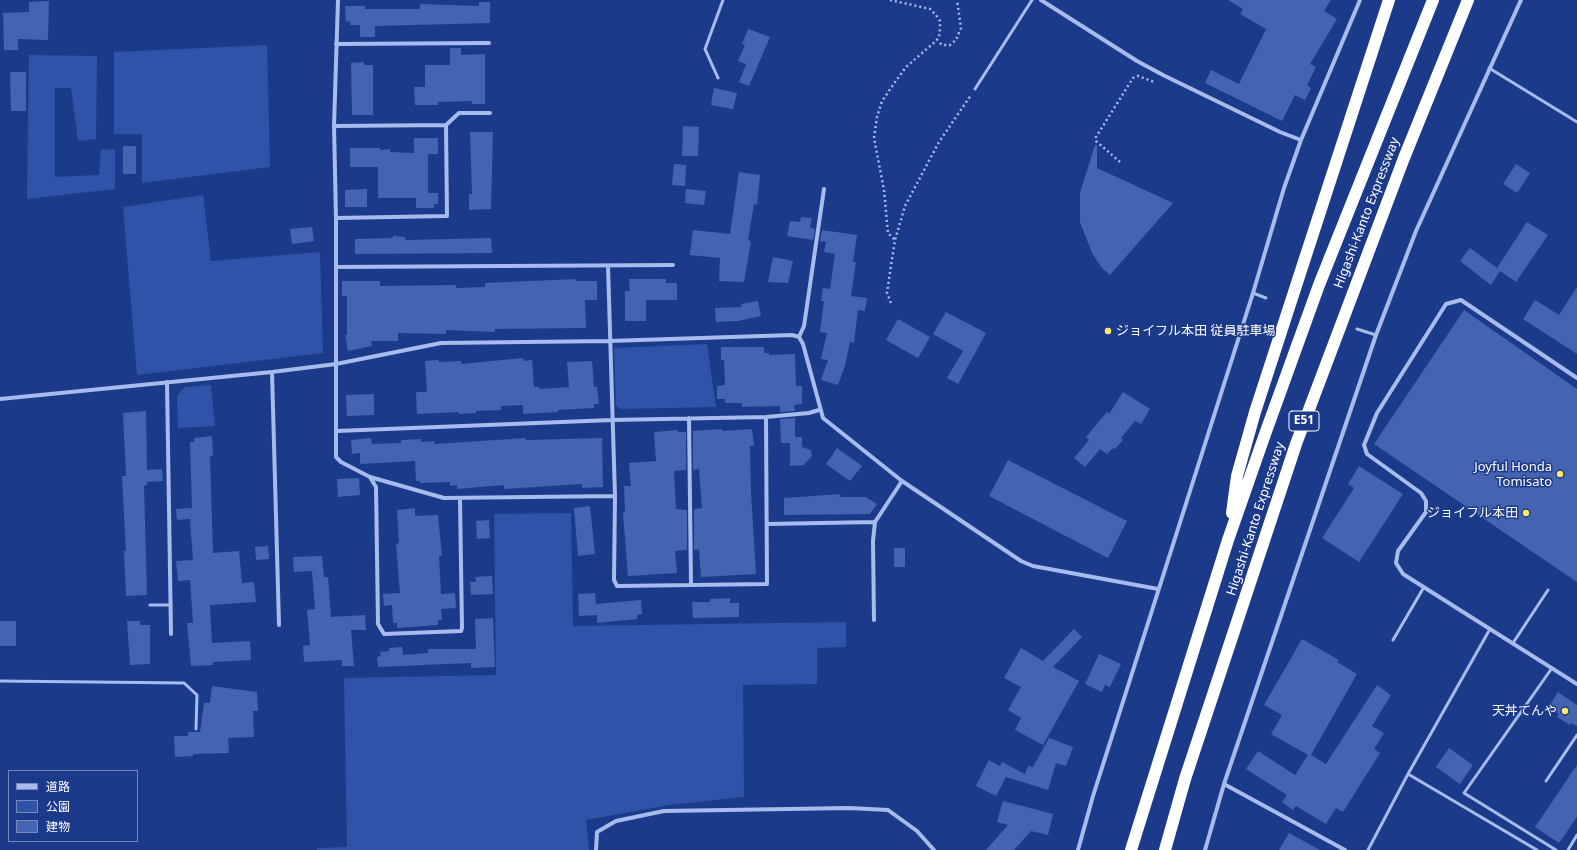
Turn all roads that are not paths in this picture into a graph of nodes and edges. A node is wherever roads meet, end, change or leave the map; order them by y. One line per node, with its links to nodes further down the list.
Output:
1 (338, 0): 11 (street)
2 (723, 0): 13 (lane)
3 (1032, 0): 14 (lane)
4 (1041, 0): 19 (street)
5 (1360, 0): 19 (street)
6 (1388, 0): 47 (highway)
7 (1433, 0): 47 (highway, Higashi-Kanto Expressway / E51)
8 (1468, 0): 73 (highway, Higashi-Kanto Expressway / E51)
9 (1521, 0): 12 (street)
10 (489, 43): 11 (street)
11 (336, 44): 18 (street)
12 (1489, 68): 16 (lane); 28 (street)
13 (718, 78)
14 (975, 89)
15 (490, 113): 17 (street)
16 (1577, 122)
17 (446, 125): 18 (street); 21 (street)
18 (334, 126): 21 (street)
19 (1301, 140): 25 (street)
20 (824, 189): 29 (street)
21 (336, 218): 24 (street)
22 (673, 265): 23 (street)
23 (608, 266): 24 (street); 30 (street)
24 (336, 267): 31 (street)
25 (1253, 293): 26 (lane); 50 (street)
26 (1266, 298)
27 (1357, 329): 28 (lane)
28 (1376, 335): 67 (street)
29 (799, 338): 30 (street); 36 (street)
30 (609, 341): 31 (street); 39 (street)
31 (336, 364): 32 (street); 40 (street)
32 (272, 372): 34 (street); 55 (street)
33 (1577, 378): 49 (street)
34 (167, 382): 35 (street); 53 (street)
35 (0, 399)
36 (819, 410): 37 (street); 42 (street)
37 (766, 417): 38 (street); 46 (street)
38 (689, 418): 39 (street); 48 (street)
39 (612, 420): 40 (street); 43 (street)
40 (337, 431): 41 (street)
41 (370, 477): 44 (street); 44 (street)
42 (902, 481): 45 (street); 50 (street)
43 (616, 496): 44 (street); 48 (street)
44 (460, 499)
45 (875, 522): 46 (street); 54 (street)
46 (767, 524): 48 (street)
47 (1228, 540): 72 (highway, Higashi-Kanto Expressway / E51)
48 (691, 585)
49 (1424, 587): 56 (street); 58 (lane)
50 (1158, 589): 71 (street)
51 (1548, 590): 59 (lane)
52 (150, 605): 53 (lane)
53 (171, 606): 57 (street)
54 (874, 620)
55 (279, 625)
56 (1490, 629): 59 (street); 65 (lane)
57 (171, 634)
58 (1393, 640)
59 (1513, 643): 60 (street)
60 (1552, 668): 62 (street); 78 (lane)
61 (0, 681): 63 (lane)
62 (1577, 684)
63 (196, 729)
64 (1577, 735): 66 (lane)
65 (1408, 774): 76 (lane); 77 (lane)
66 (1546, 781)
67 (1224, 784): 74 (street); 75 (street)
68 (1577, 835): 79 (lane)
69 (596, 850): 70 (street)
70 (934, 850)
71 (1078, 850)
72 (1131, 850)
73 (1165, 850)
74 (1205, 850)
75 (1345, 850)
76 (1368, 850)
77 (1537, 850)
78 (1556, 850)
79 (1568, 850)

